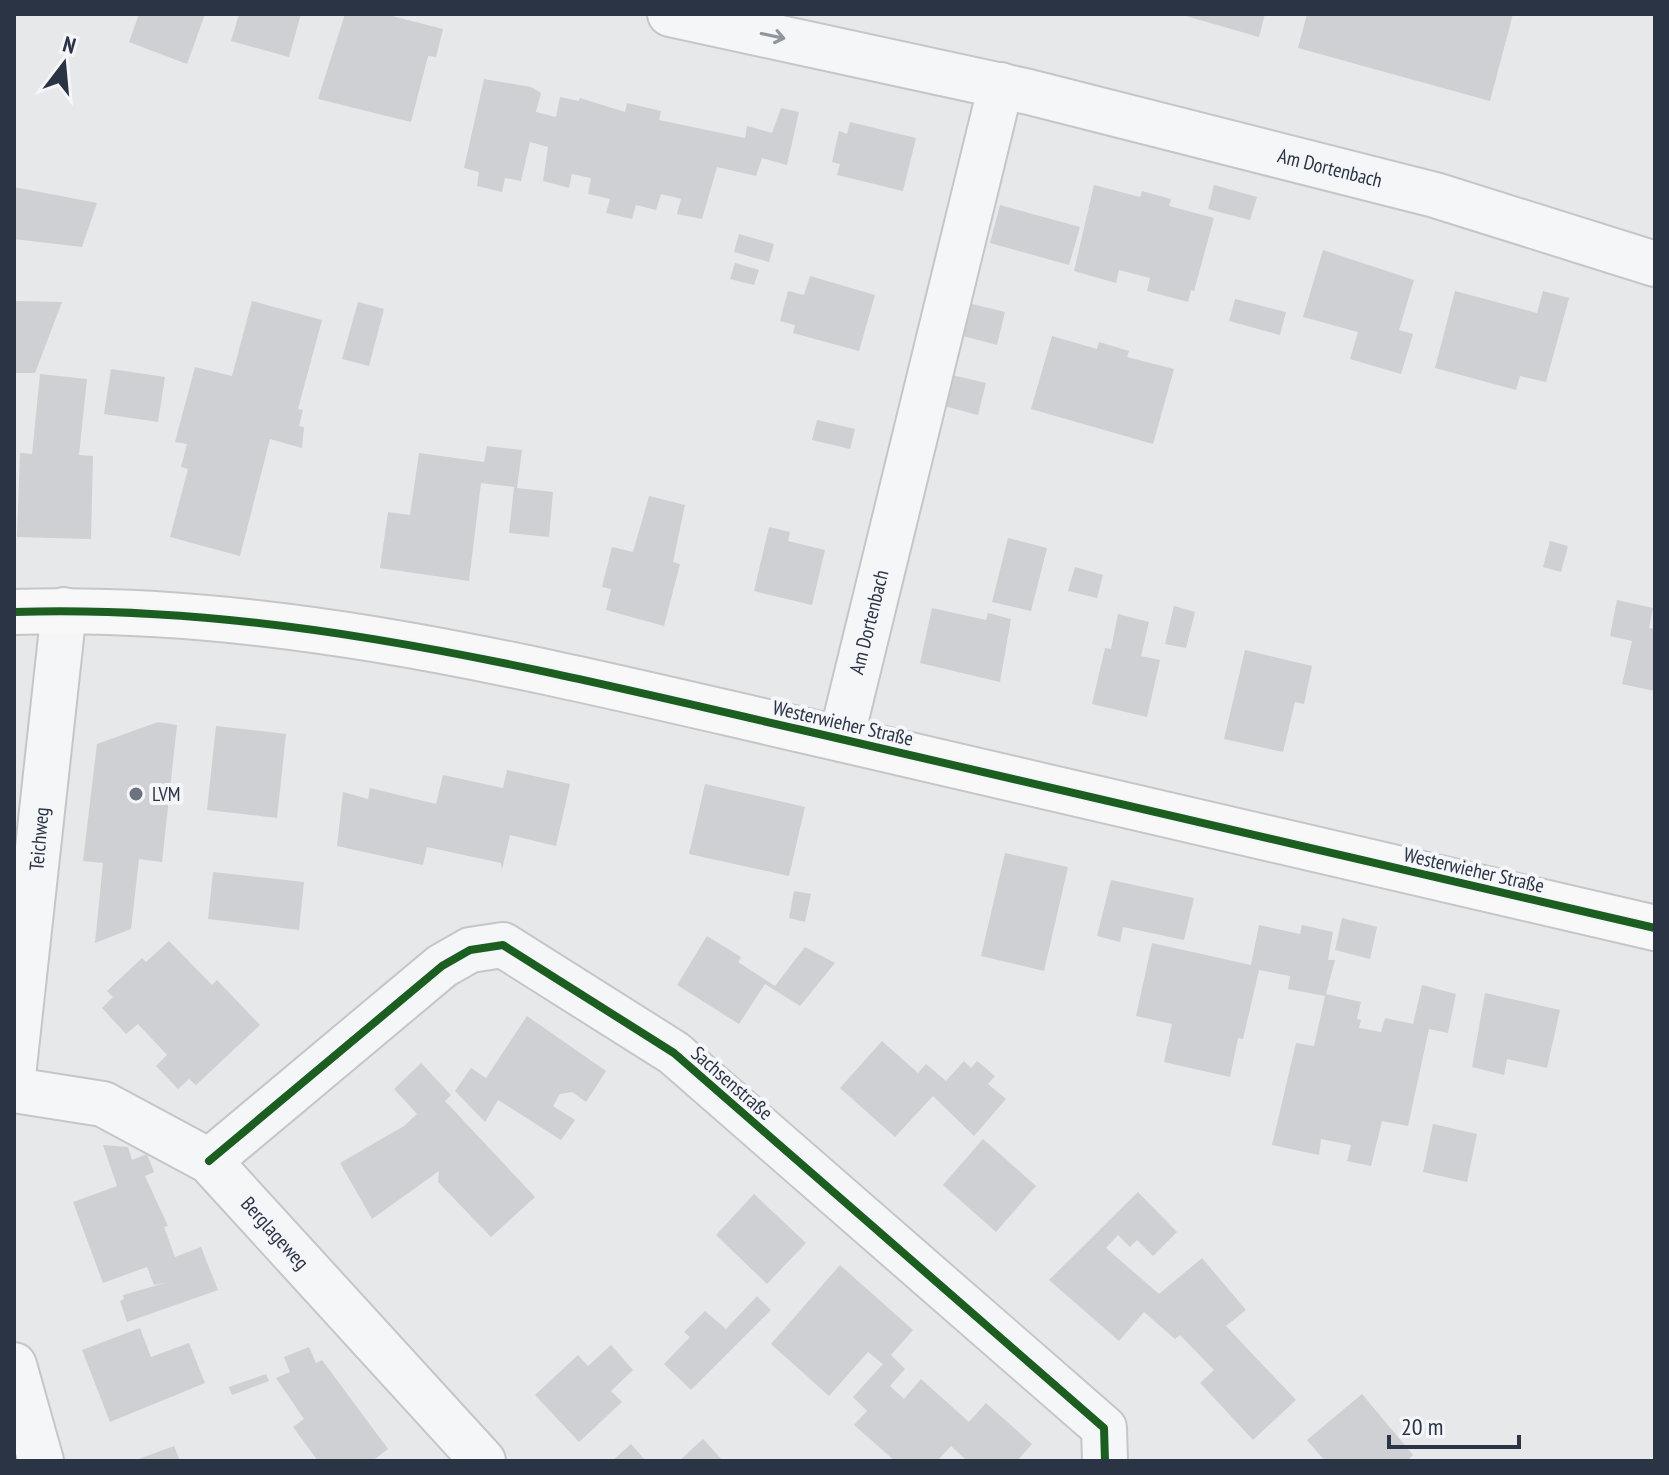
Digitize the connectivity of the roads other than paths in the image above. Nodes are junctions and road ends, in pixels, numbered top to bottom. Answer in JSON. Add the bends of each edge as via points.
{"nodes":[{"id":1,"x":670,"y":14,"type":"edge"},
{"id":2,"x":1001,"y":85,"type":"junction"},
{"id":3,"x":1655,"y":264,"type":"edge"},
{"id":4,"x":64,"y":610,"type":"junction"},
{"id":5,"x":14,"y":612,"type":"edge"},
{"id":6,"x":841,"y":739,"type":"junction"},
{"id":7,"x":1655,"y":928,"type":"edge"},
{"id":8,"x":14,"y":1067,"type":"edge"},
{"id":9,"x":14,"y":1090,"type":"edge"},
{"id":10,"x":209,"y":1161,"type":"junction"},
{"id":11,"x":14,"y":1365,"type":"edge"},
{"id":12,"x":41,"y":1461,"type":"edge"},
{"id":13,"x":483,"y":1461,"type":"edge"},
{"id":14,"x":1105,"y":1461,"type":"edge"}],
"edges":[{"from":1,"to":2,"type":"street","name":"Am Dortenbach","one_way":true},
{"from":2,"to":3,"type":"street","name":"Am Dortenbach","via":[[1435,195]]},
{"from":2,"to":6,"type":"street","name":"Am Dortenbach"},
{"from":4,"to":5,"type":"main road","name":"Westerwieher Straße"},
{"from":4,"to":6,"type":"main road","name":"Westerwieher Straße","via":[[266,624],[483,657]]},
{"from":4,"to":8,"type":"street","name":"Teichweg"},
{"from":6,"to":7,"type":"main road","name":"Westerwieher Straße"},
{"from":9,"to":10,"type":"street","name":"Berglageweg","via":[[103,1104]]},
{"from":10,"to":13,"type":"street","name":"Berglageweg"},
{"from":10,"to":14,"type":"street","name":"Sachsenstraße","via":[[442,966],[470,950],[503,945],[674,1053],[1104,1428]]},
{"from":11,"to":12,"type":"street"}]}
